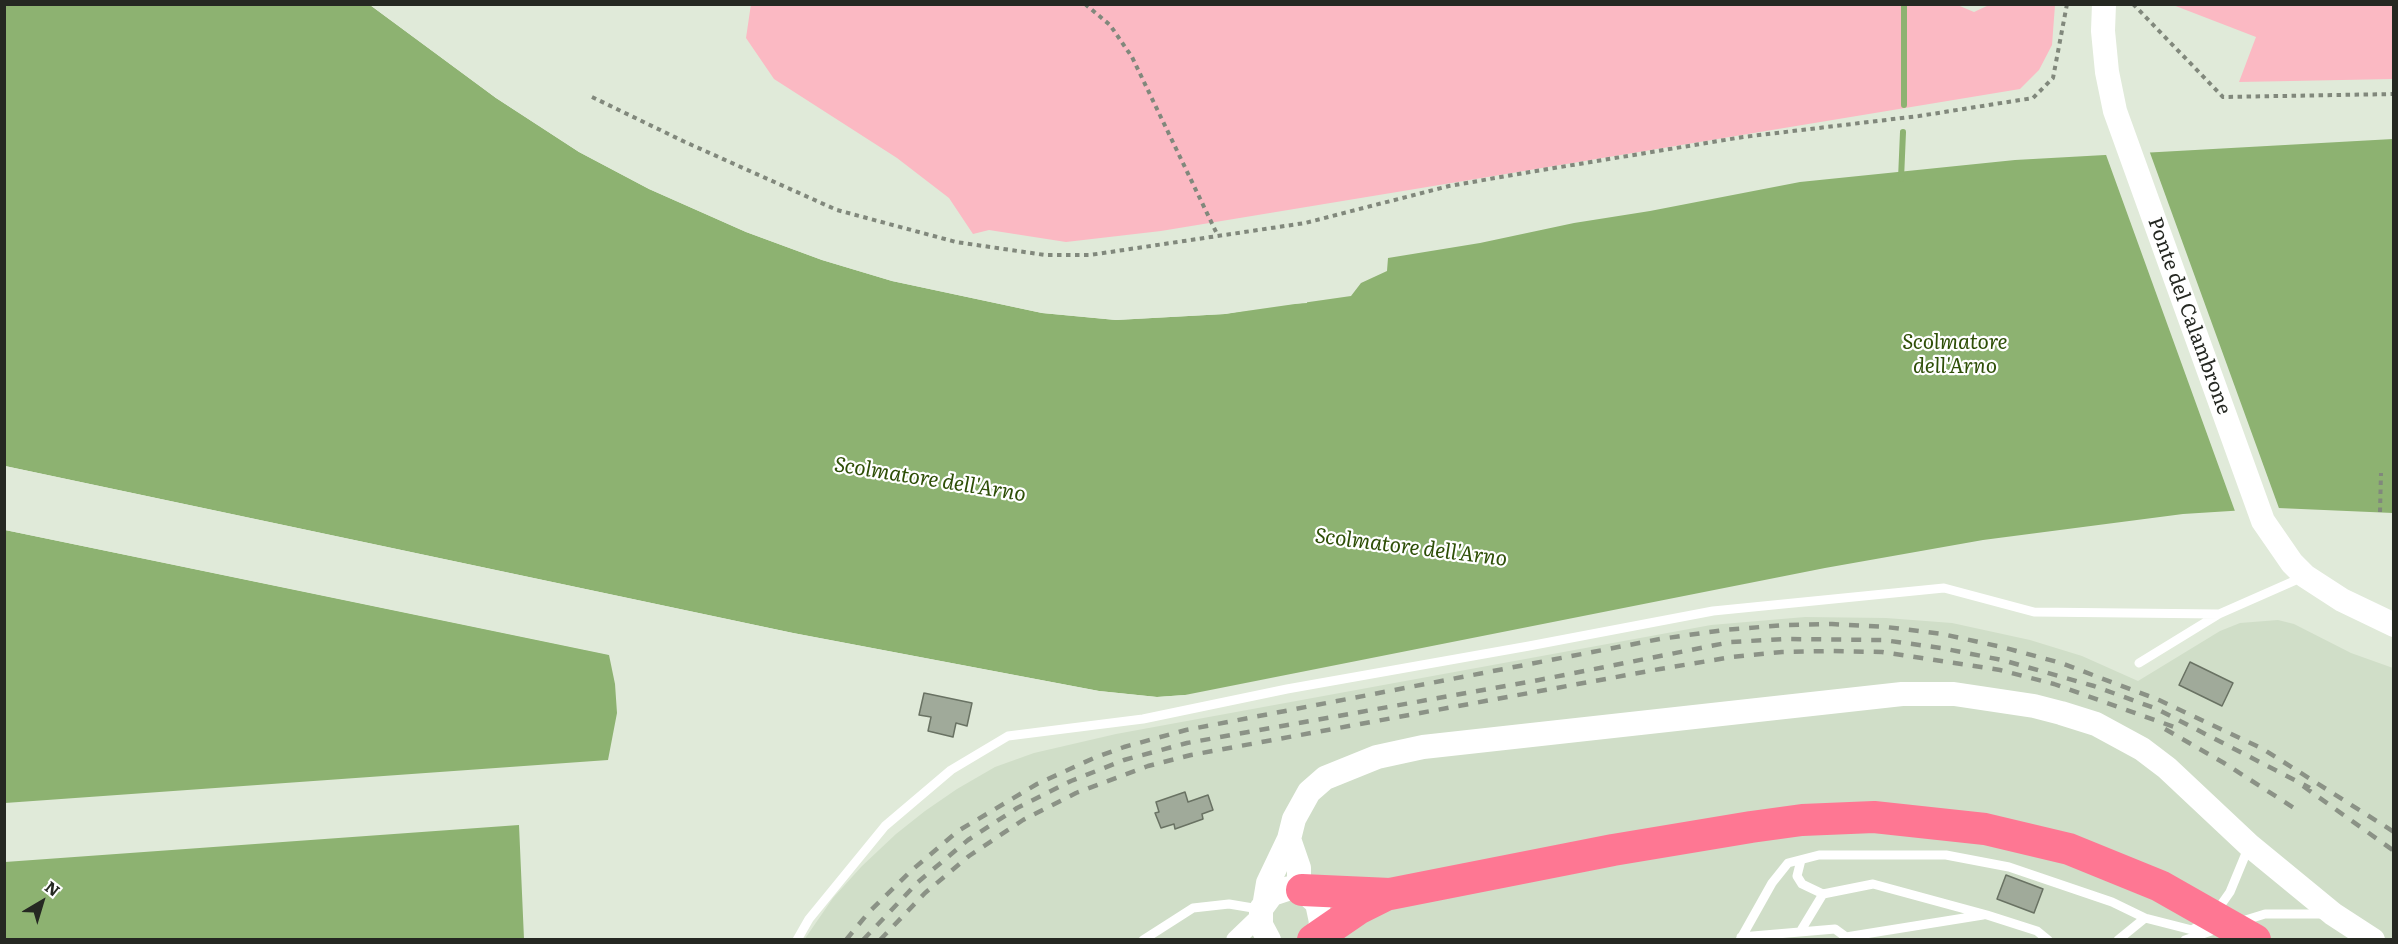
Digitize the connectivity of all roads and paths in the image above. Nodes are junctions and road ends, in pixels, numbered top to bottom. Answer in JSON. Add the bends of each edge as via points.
{"nodes":[{"id":1,"x":1085,"y":4,"type":"edge"},
{"id":2,"x":2067,"y":4,"type":"edge"},
{"id":3,"x":2104,"y":4,"type":"edge"},
{"id":4,"x":2133,"y":4,"type":"edge"},
{"id":5,"x":2394,"y":94,"type":"edge"},
{"id":6,"x":592,"y":96,"type":"dead end"},
{"id":7,"x":1218,"y":236,"type":"junction"},
{"id":8,"x":2381,"y":473,"type":"dead end"},
{"id":9,"x":2380,"y":512,"type":"dead end"},
{"id":10,"x":2305,"y":576,"type":"junction"},
{"id":11,"x":2219,"y":614,"type":"junction"},
{"id":12,"x":2394,"y":625,"type":"edge"},
{"id":13,"x":2139,"y":663,"type":"dead end"},
{"id":14,"x":1289,"y":839,"type":"junction"},
{"id":15,"x":2249,"y":845,"type":"junction"},
{"id":16,"x":1801,"y":860,"type":"junction"},
{"id":17,"x":1301,"y":890,"type":"junction"},
{"id":18,"x":1390,"y":894,"type":"junction"},
{"id":19,"x":1823,"y":894,"type":"junction"},
{"id":20,"x":1262,"y":909,"type":"junction"},
{"id":21,"x":2333,"y":914,"type":"junction"},
{"id":22,"x":1987,"y":915,"type":"junction"},
{"id":23,"x":2145,"y":918,"type":"junction"},
{"id":24,"x":1800,"y":932,"type":"junction"},
{"id":25,"x":1741,"y":938,"type":"edge"},
{"id":26,"x":796,"y":939,"type":"edge"},
{"id":27,"x":1143,"y":939,"type":"edge"},
{"id":28,"x":1235,"y":939,"type":"edge"},
{"id":29,"x":1269,"y":939,"type":"edge"},
{"id":30,"x":1313,"y":939,"type":"edge"},
{"id":31,"x":2048,"y":939,"type":"edge"},
{"id":32,"x":2118,"y":939,"type":"edge"},
{"id":33,"x":2185,"y":939,"type":"edge"},
{"id":34,"x":2254,"y":939,"type":"edge"},
{"id":35,"x":2373,"y":939,"type":"edge"}],
"edges":[{"from":1,"to":7,"type":"path","via":[[1110,25],[1132,57]]},
{"from":2,"to":7,"type":"path","via":[[2052,78],[2033,98],[1919,116],[1743,136],[1530,172],[1449,186],[1305,223]]},
{"from":3,"to":10,"type":"street","name":"Ponte del Calambrone","via":[[2107,72],[2115,111],[2263,521]]},
{"from":4,"to":5,"type":"path","via":[[2223,97]]},
{"from":6,"to":7,"type":"path","via":[[837,210],[956,242],[1045,255],[1090,255]]},
{"from":8,"to":9,"type":"path"},
{"from":10,"to":11,"type":"lane"},
{"from":10,"to":12,"type":"street","name":"Ponte del Calambrone","via":[[2342,600]]},
{"from":11,"to":13,"type":"lane"},
{"from":11,"to":26,"type":"lane","via":[[2034,612],[1944,588],[1713,610],[1143,719],[1008,736],[951,770],[885,826]]},
{"from":14,"to":15,"type":"street","via":[[1301,803],[1316,784],[1377,757],[1446,744],[1902,694],[1954,694],[2034,706],[2096,724],[2167,768]]},
{"from":14,"to":17,"type":"street","via":[[1299,868]]},
{"from":14,"to":20,"type":"street","via":[[1268,883]]},
{"from":15,"to":21,"type":"street"},
{"from":15,"to":23,"type":"lane","via":[[2230,892],[2211,919],[2192,930]]},
{"from":16,"to":19,"type":"lane","via":[[1797,876],[1802,884]]},
{"from":16,"to":23,"type":"lane","via":[[1820,855],[1946,855],[2009,867],[2112,902]]},
{"from":16,"to":25,"type":"lane","via":[[1788,863]]},
{"from":17,"to":18,"type":"highway"},
{"from":17,"to":20,"type":"street","via":[[1280,890]]},
{"from":17,"to":30,"type":"street","via":[[1311,896],[1321,912]]},
{"from":18,"to":30,"type":"highway","via":[[1358,909]]},
{"from":18,"to":34,"type":"highway","via":[[1751,827],[1874,817],[2017,835],[2092,857],[2160,886]]},
{"from":19,"to":22,"type":"lane","via":[[1873,884]]},
{"from":19,"to":24,"type":"lane"},
{"from":20,"to":27,"type":"lane","via":[[1229,904],[1193,908]]},
{"from":20,"to":28,"type":"street"},
{"from":20,"to":29,"type":"street","via":[[1261,925]]},
{"from":21,"to":33,"type":"lane","via":[[2265,914]]},
{"from":21,"to":35,"type":"street"},
{"from":22,"to":24,"type":"lane","via":[[1846,937],[1835,929]]},
{"from":22,"to":31,"type":"lane","via":[[2037,931]]},
{"from":23,"to":32,"type":"lane"},
{"from":24,"to":25,"type":"lane"}]}
